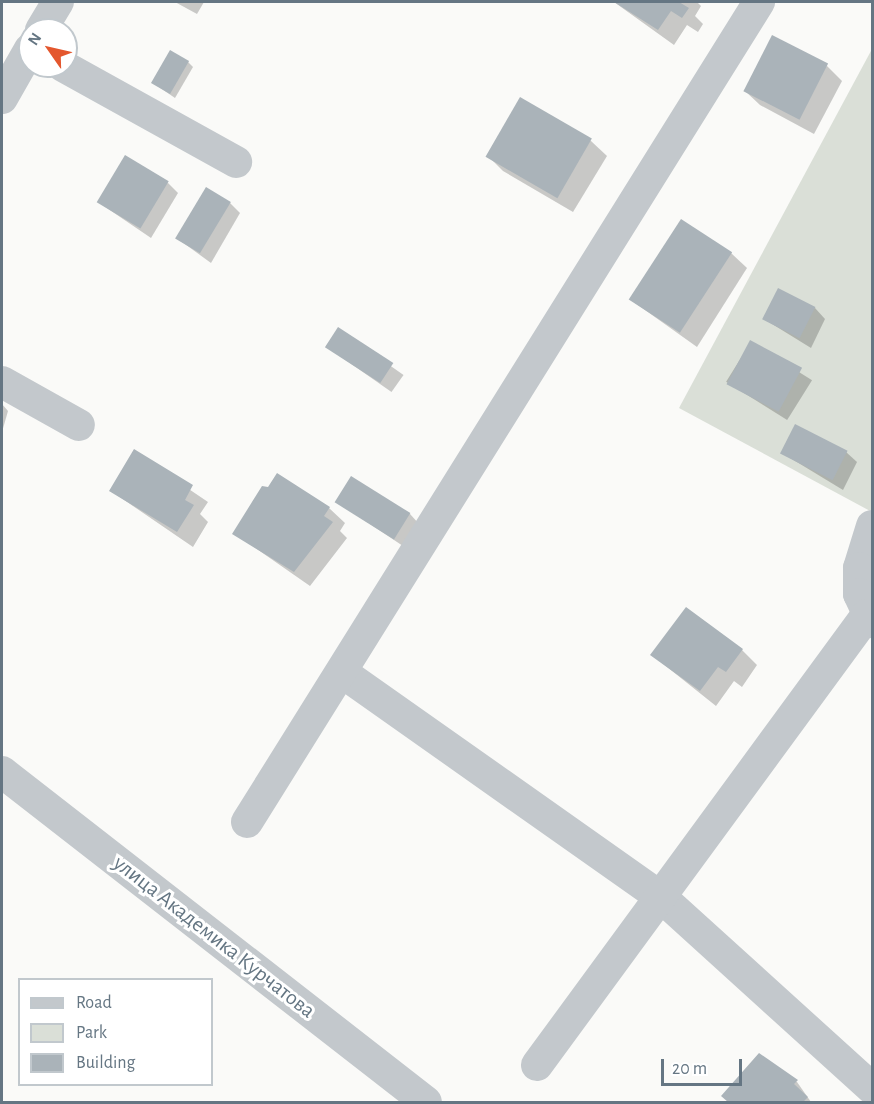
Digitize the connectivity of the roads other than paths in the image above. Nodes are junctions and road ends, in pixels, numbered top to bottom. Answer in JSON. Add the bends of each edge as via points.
{"nodes":[{"id":1,"x":58,"y":2,"type":"edge"},
{"id":2,"x":759,"y":2,"type":"edge"},
{"id":3,"x":48,"y":18,"type":"edge"},
{"id":4,"x":18,"y":70,"type":"edge"},
{"id":5,"x":78,"y":74,"type":"edge"},
{"id":6,"x":2,"y":98,"type":"edge"},
{"id":7,"x":236,"y":162,"type":"dead end"},
{"id":8,"x":2,"y":381,"type":"edge"},
{"id":9,"x":79,"y":425,"type":"dead end"},
{"id":10,"x":873,"y":526,"type":"edge"},
{"id":11,"x":870,"y":619,"type":"edge"},
{"id":12,"x":343,"y":673,"type":"junction"},
{"id":13,"x":2,"y":772,"type":"edge"},
{"id":14,"x":247,"y":822,"type":"dead end"},
{"id":15,"x":661,"y":897,"type":"junction"},
{"id":16,"x":537,"y":1065,"type":"dead end"},
{"id":17,"x":873,"y":1088,"type":"edge"},
{"id":18,"x":426,"y":1102,"type":"edge"}],
"edges":[{"from":1,"to":3,"type":"street"},
{"from":2,"to":12,"type":"street"},
{"from":4,"to":6,"type":"street"},
{"from":5,"to":7,"type":"street"},
{"from":8,"to":9,"type":"street"},
{"from":10,"to":11,"type":"street","via":[[860,568],[859,594]]},
{"from":11,"to":15,"type":"street"},
{"from":12,"to":14,"type":"street"},
{"from":12,"to":15,"type":"street"},
{"from":13,"to":18,"type":"street","name":"улица Академика Курчатова"},
{"from":15,"to":16,"type":"street"},
{"from":15,"to":17,"type":"street"}]}
